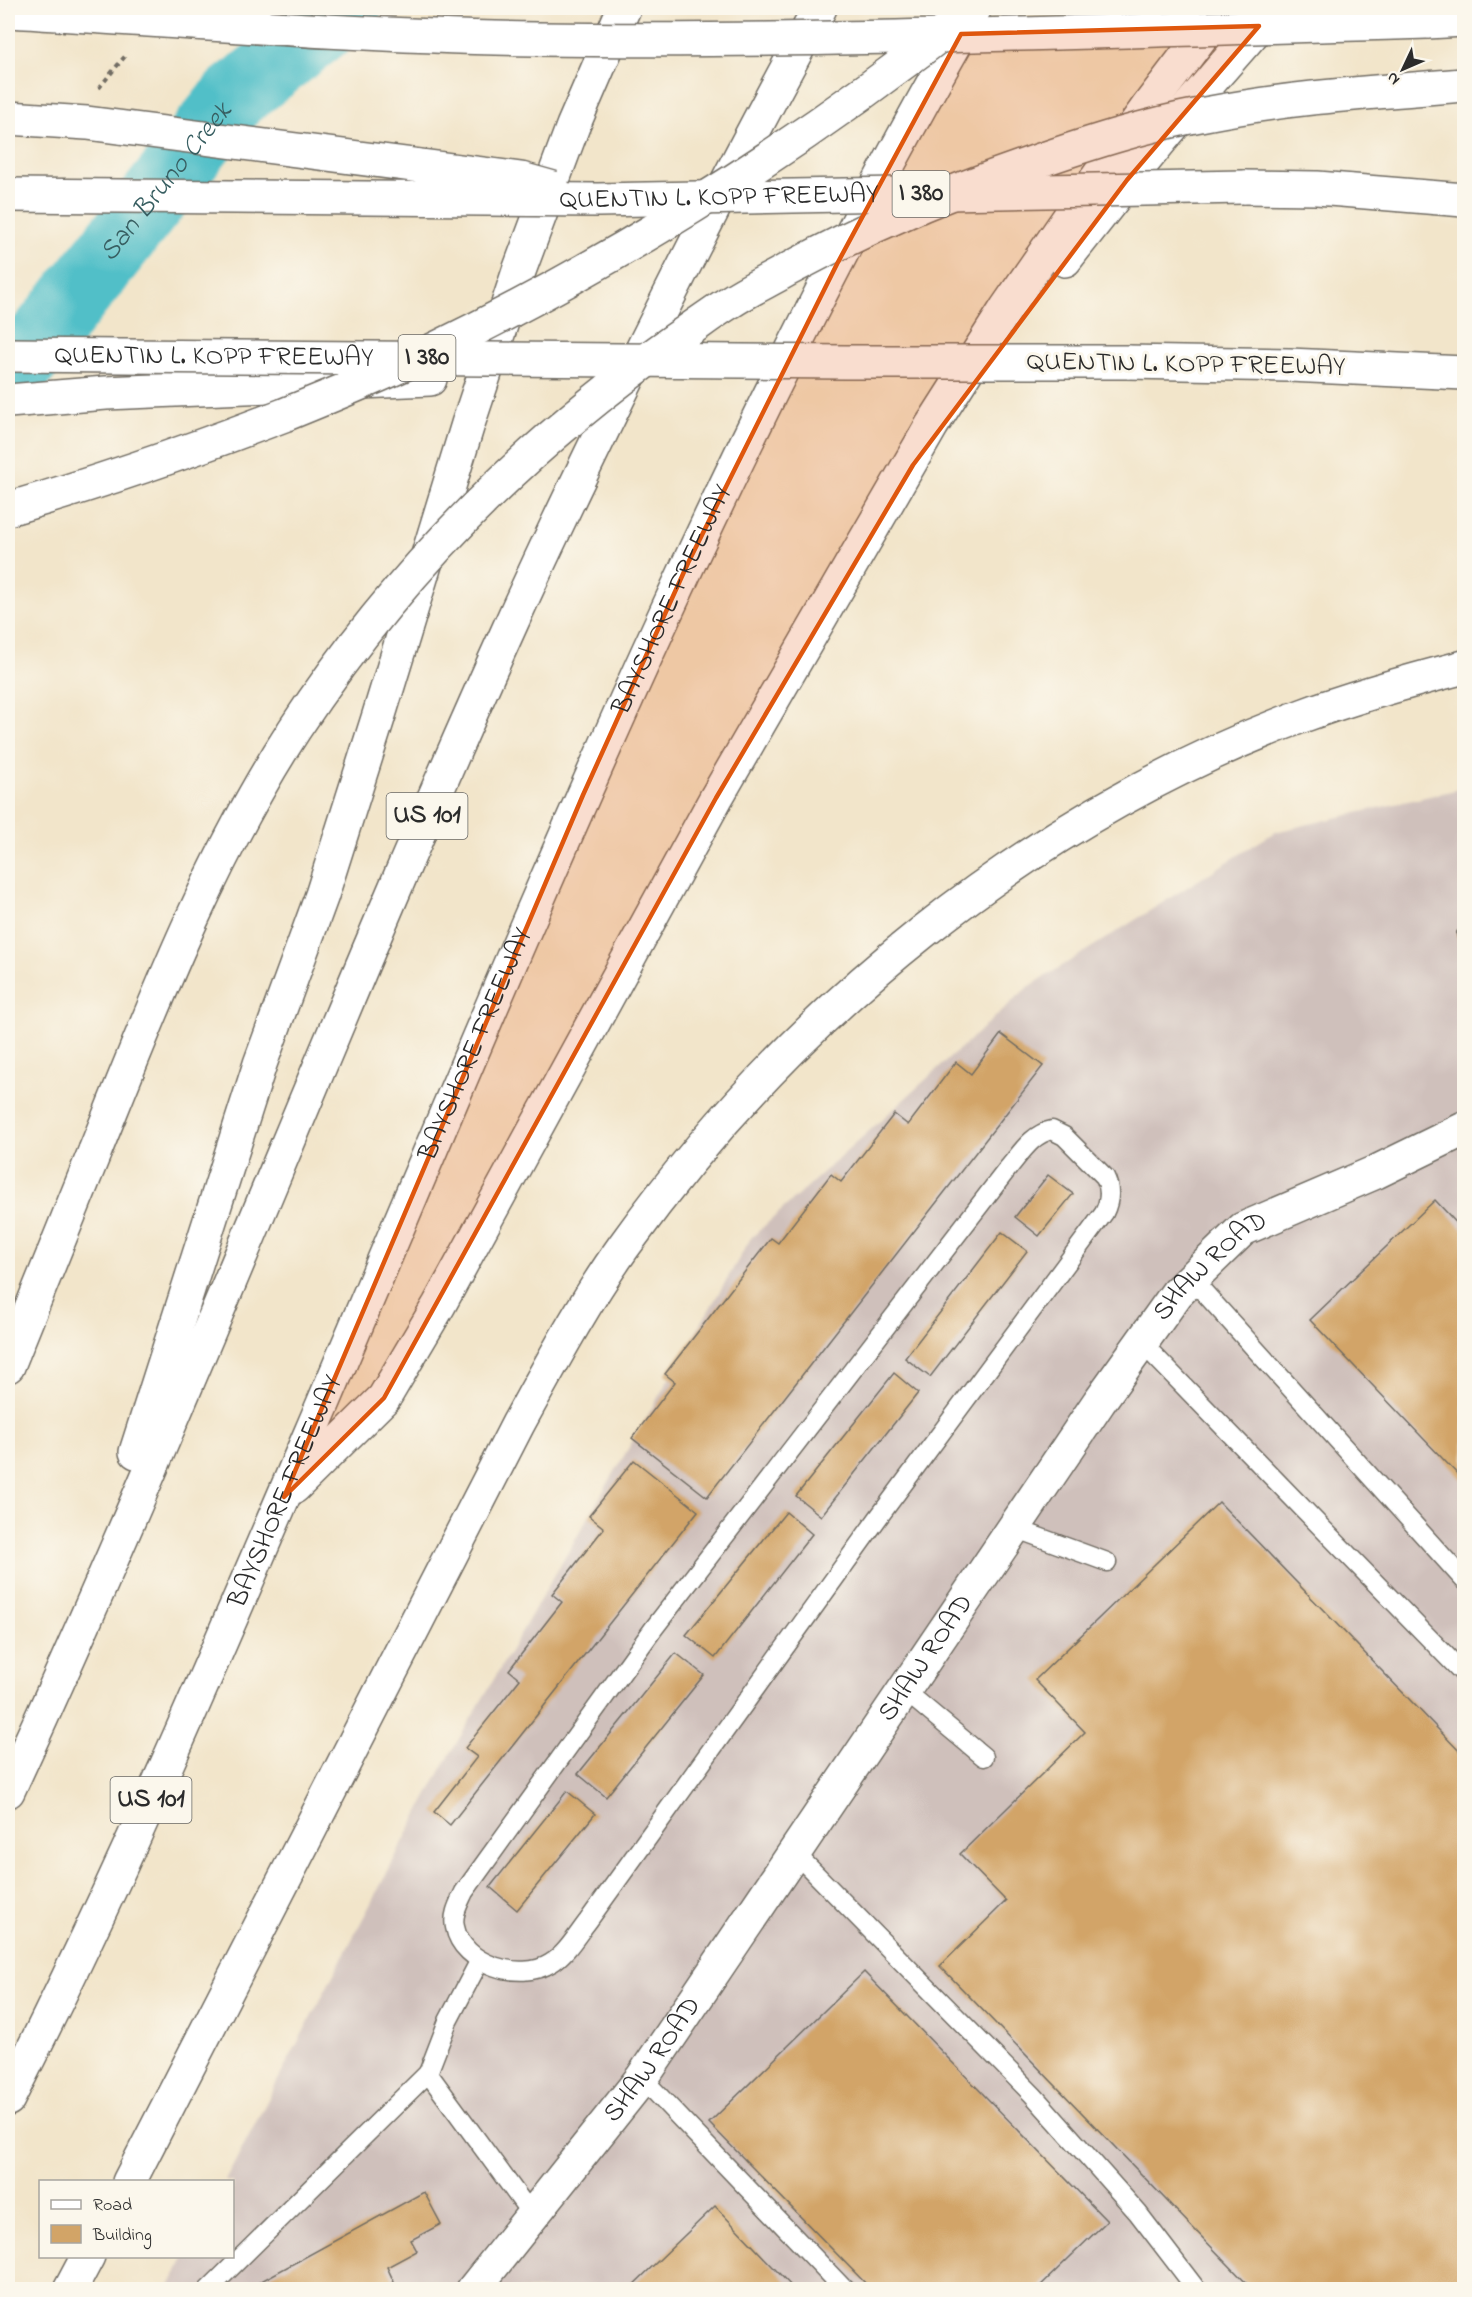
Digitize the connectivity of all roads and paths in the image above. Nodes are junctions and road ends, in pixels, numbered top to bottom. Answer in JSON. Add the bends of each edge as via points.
{"nodes":[{"id":1,"x":306,"y":8,"type":"edge"},
{"id":2,"x":624,"y":8,"type":"edge"},
{"id":3,"x":820,"y":8,"type":"edge"},
{"id":4,"x":976,"y":8,"type":"edge"},
{"id":5,"x":1223,"y":8,"type":"edge"},
{"id":6,"x":1275,"y":8,"type":"edge"},
{"id":7,"x":9,"y":11,"type":"edge"},
{"id":8,"x":1464,"y":20,"type":"edge"},
{"id":9,"x":1464,"y":85,"type":"edge"},
{"id":10,"x":8,"y":118,"type":"edge"},
{"id":11,"x":8,"y":195,"type":"edge"},
{"id":12,"x":598,"y":200,"type":"junction"},
{"id":13,"x":1464,"y":200,"type":"edge"},
{"id":14,"x":8,"y":355,"type":"edge"},
{"id":15,"x":846,"y":362,"type":"junction"},
{"id":16,"x":1464,"y":374,"type":"edge"},
{"id":17,"x":8,"y":401,"type":"edge"},
{"id":18,"x":8,"y":509,"type":"edge"},
{"id":19,"x":868,"y":534,"type":"junction"},
{"id":20,"x":1464,"y":667,"type":"edge"},
{"id":21,"x":1464,"y":1129,"type":"edge"},
{"id":22,"x":1192,"y":1279,"type":"junction"},
{"id":23,"x":1142,"y":1343,"type":"junction"},
{"id":24,"x":8,"y":1366,"type":"edge"},
{"id":25,"x":284,"y":1497,"type":"junction"},
{"id":26,"x":1014,"y":1528,"type":"junction"},
{"id":27,"x":1107,"y":1562,"type":"dead end"},
{"id":28,"x":1464,"y":1580,"type":"edge"},
{"id":29,"x":74,"y":1643,"type":"junction"},
{"id":30,"x":1464,"y":1674,"type":"edge"},
{"id":31,"x":904,"y":1690,"type":"junction"},
{"id":32,"x":984,"y":1757,"type":"dead end"},
{"id":33,"x":8,"y":1791,"type":"edge"},
{"id":34,"x":794,"y":1852,"type":"junction"},
{"id":35,"x":480,"y":1960,"type":"junction"},
{"id":36,"x":428,"y":2073,"type":"junction"},
{"id":37,"x":642,"y":2078,"type":"junction"},
{"id":38,"x":8,"y":2099,"type":"edge"},
{"id":39,"x":130,"y":2180,"type":"edge"},
{"id":40,"x":532,"y":2215,"type":"junction"},
{"id":41,"x":87,"y":2258,"type":"edge"},
{"id":42,"x":70,"y":2289,"type":"edge"},
{"id":43,"x":208,"y":2289,"type":"edge"},
{"id":44,"x":473,"y":2289,"type":"edge"},
{"id":45,"x":845,"y":2289,"type":"edge"},
{"id":46,"x":1197,"y":2289,"type":"edge"}],
"edges":[{"from":1,"to":7,"type":"main road","bridge":true},
{"from":2,"to":29,"type":"main road","via":[[573,126],[519,271],[322,895],[260,1064]]},
{"from":3,"to":29,"type":"main road","number":"US 101","via":[[721,191],[523,596]]},
{"from":4,"to":18,"type":"main road","bridge":true,"via":[[801,137],[672,220],[546,292],[419,357],[318,401],[205,446]]},
{"from":4,"to":25,"type":"main road","name":"BAYSHORE FREEWAY","number":"US 101","via":[[842,255],[688,563],[582,795]]},
{"from":5,"to":19,"type":"main road","via":[[1147,108],[1006,309]]},
{"from":6,"to":19,"type":"main road","via":[[1206,84],[1049,281],[913,465]]},
{"from":7,"to":8,"type":"main road","bridge":true,"via":[[379,34],[535,39],[868,37]]},
{"from":9,"to":24,"type":"main road","bridge":true,"via":[[1329,96],[1203,114],[1083,145],[961,187],[851,235],[731,301],[631,371],[536,449],[440,542],[367,628],[293,732],[230,840],[173,958]]},
{"from":10,"to":12,"type":"main road","bridge":true,"via":[[87,123],[521,178]]},
{"from":11,"to":12,"type":"main road","name":"QUENTIN L. KOPP FREEWAY","number":"I 380","bridge":true},
{"from":12,"to":13,"type":"main road","name":"QUENTIN L. KOPP FREEWAY","number":"I 380","bridge":true,"via":[[1243,187]]},
{"from":14,"to":15,"type":"main road","name":"QUENTIN L. KOPP FREEWAY","number":"I 380","bridge":true},
{"from":15,"to":16,"type":"main road","name":"QUENTIN L. KOPP FREEWAY","number":"I 380","bridge":true,"via":[[1289,365]]},
{"from":15,"to":17,"type":"main road","bridge":true},
{"from":19,"to":25,"type":"main road","via":[[716,798],[439,1305],[384,1398]]},
{"from":20,"to":39,"type":"main road","via":[[1302,716],[1197,761],[1101,811],[940,918],[867,978],[725,1119],[623,1248],[575,1321],[518,1424]]},
{"from":21,"to":22,"type":"main road","name":"SHAW ROAD","via":[[1244,1229]]},
{"from":22,"to":23,"type":"main road","name":"SHAW ROAD","via":[[1177,1293]]},
{"from":22,"to":28,"type":"lane"},
{"from":23,"to":26,"type":"main road","name":"SHAW ROAD"},
{"from":23,"to":30,"type":"lane"},
{"from":25,"to":38,"type":"main road","name":"BAYSHORE FREEWAY","number":"US 101","via":[[140,1827]]},
{"from":26,"to":27,"type":"lane"},
{"from":26,"to":31,"type":"main road","name":"SHAW ROAD"},
{"from":29,"to":33,"type":"main road","number":"US 101"},
{"from":31,"to":32,"type":"lane"},
{"from":31,"to":34,"type":"main road","name":"SHAW ROAD"},
{"from":34,"to":37,"type":"main road","name":"SHAW ROAD"},
{"from":34,"to":46,"type":"lane","via":[[1032,2095],[1138,2213]]},
{"from":35,"to":35,"type":"lane","via":[[463,1944],[455,1929],[454,1916],[464,1892],[654,1628],[1009,1167],[1043,1131],[1052,1130],[1064,1136],[1106,1176],[1109,1194],[1104,1213],[560,1956],[541,1968],[516,1972]]},
{"from":35,"to":36,"type":"lane","via":[[448,2021]]},
{"from":36,"to":40,"type":"lane"},
{"from":36,"to":43,"type":"lane"},
{"from":37,"to":40,"type":"main road","name":"SHAW ROAD"},
{"from":37,"to":45,"type":"lane"},
{"from":40,"to":44,"type":"main road","name":"SHAW ROAD"},
{"from":41,"to":42,"type":"main road"}]}
